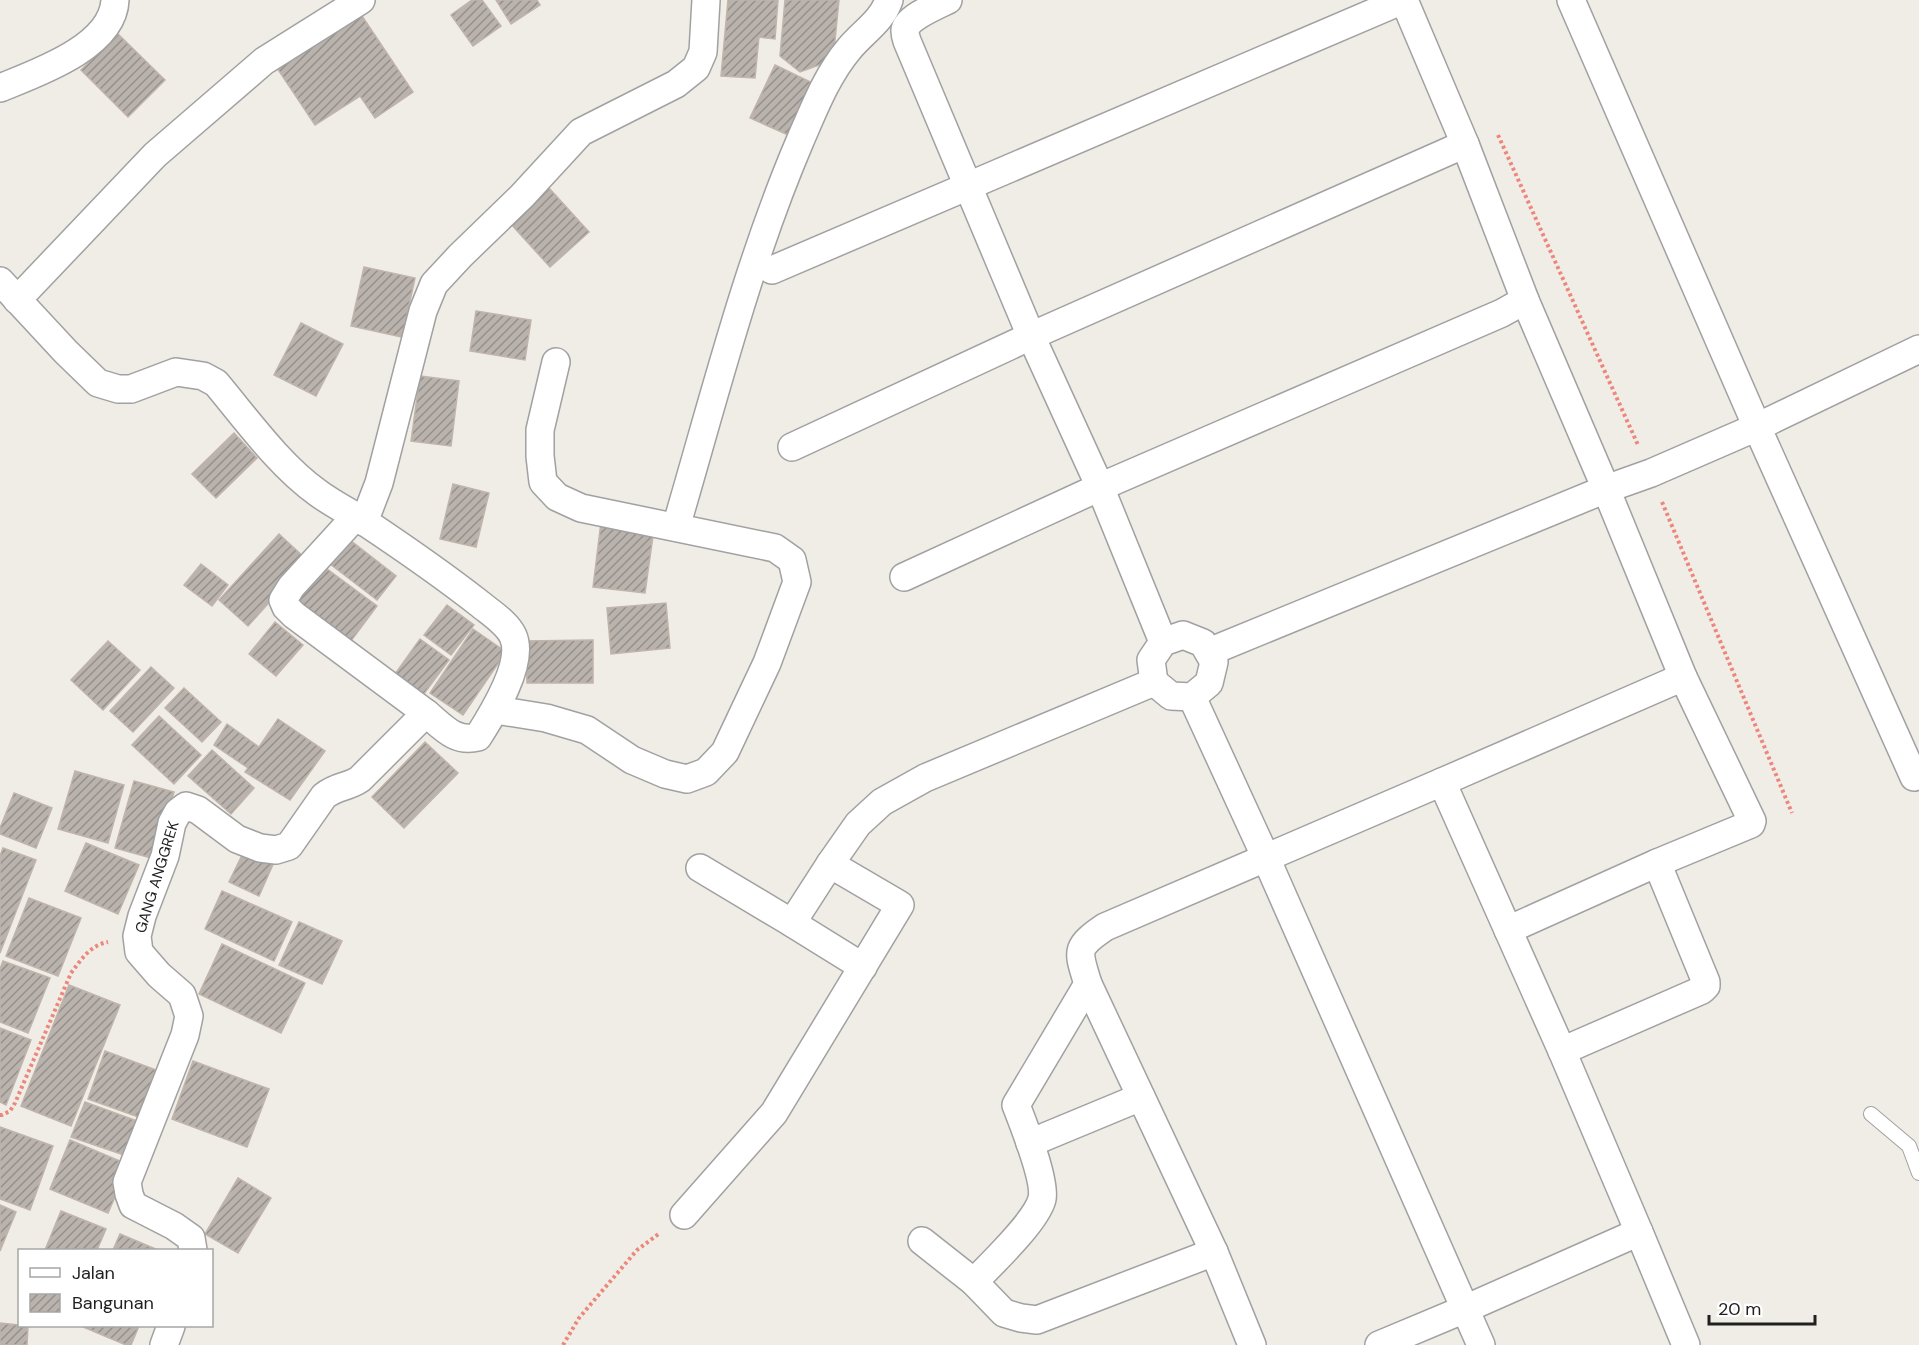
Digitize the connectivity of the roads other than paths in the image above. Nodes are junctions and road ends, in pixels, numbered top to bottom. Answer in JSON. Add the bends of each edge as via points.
{"nodes":[{"id":1,"x":115,"y":0,"type":"edge"},
{"id":2,"x":361,"y":0,"type":"edge"},
{"id":3,"x":706,"y":0,"type":"edge"},
{"id":4,"x":889,"y":0,"type":"edge"},
{"id":5,"x":948,"y":0,"type":"edge"},
{"id":6,"x":1404,"y":0,"type":"edge"},
{"id":7,"x":1571,"y":0,"type":"edge"},
{"id":8,"x":0,"y":88,"type":"edge"},
{"id":9,"x":1465,"y":144,"type":"junction"},
{"id":10,"x":969,"y":186,"type":"junction"},
{"id":11,"x":772,"y":270,"type":"dead end"},
{"id":12,"x":8,"y":290,"type":"edge"},
{"id":13,"x":1525,"y":300,"type":"junction"},
{"id":14,"x":1031,"y":336,"type":"junction"},
{"id":15,"x":1919,"y":349,"type":"edge"},
{"id":16,"x":556,"y":362,"type":"dead end"},
{"id":17,"x":1757,"y":427,"type":"junction"},
{"id":18,"x":792,"y":447,"type":"dead end"},
{"id":19,"x":1100,"y":487,"type":"junction"},
{"id":20,"x":1606,"y":489,"type":"junction"},
{"id":21,"x":360,"y":519,"type":"junction"},
{"id":22,"x":676,"y":527,"type":"junction"},
{"id":23,"x":903,"y":578,"type":"dead end"},
{"id":24,"x":1163,"y":642,"type":"junction"},
{"id":25,"x":1209,"y":652,"type":"junction"},
{"id":26,"x":1683,"y":676,"type":"junction"},
{"id":27,"x":1154,"y":682,"type":"junction"},
{"id":28,"x":1192,"y":697,"type":"junction"},
{"id":29,"x":496,"y":710,"type":"junction"},
{"id":30,"x":426,"y":713,"type":"junction"},
{"id":31,"x":1914,"y":777,"type":"dead end"},
{"id":32,"x":1442,"y":782,"type":"junction"},
{"id":33,"x":1266,"y":858,"type":"junction"},
{"id":34,"x":1657,"y":863,"type":"junction"},
{"id":35,"x":830,"y":864,"type":"junction"},
{"id":36,"x":700,"y":868,"type":"dead end"},
{"id":37,"x":792,"y":923,"type":"junction"},
{"id":38,"x":1508,"y":930,"type":"junction"},
{"id":39,"x":863,"y":967,"type":"junction"},
{"id":40,"x":1088,"y":984,"type":"junction"},
{"id":41,"x":1562,"y":1051,"type":"junction"},
{"id":42,"x":1142,"y":1097,"type":"junction"},
{"id":43,"x":1871,"y":1114,"type":"dead end"},
{"id":44,"x":1030,"y":1143,"type":"junction"},
{"id":45,"x":1919,"y":1173,"type":"edge"},
{"id":46,"x":684,"y":1215,"type":"road end"},
{"id":47,"x":1639,"y":1232,"type":"junction"},
{"id":48,"x":922,"y":1241,"type":"dead end"},
{"id":49,"x":193,"y":1249,"type":"edge"},
{"id":50,"x":1214,"y":1252,"type":"junction"},
{"id":51,"x":974,"y":1282,"type":"junction"},
{"id":52,"x":1465,"y":1309,"type":"junction"},
{"id":53,"x":171,"y":1327,"type":"edge"},
{"id":54,"x":164,"y":1345,"type":"edge"},
{"id":55,"x":1252,"y":1345,"type":"edge"},
{"id":56,"x":1379,"y":1345,"type":"edge"},
{"id":57,"x":1481,"y":1345,"type":"edge"},
{"id":58,"x":1686,"y":1345,"type":"edge"}],
"edges":[{"from":1,"to":8,"type":"street","via":[[114,11],[97,37],[54,66]]},
{"from":2,"to":12,"type":"street","via":[[264,61],[154,155]]},
{"from":3,"to":21,"type":"street","via":[[703,52],[696,68],[676,84],[581,132],[434,284],[423,311],[379,483]]},
{"from":4,"to":22,"type":"street","via":[[886,10],[849,49],[827,80],[795,153],[760,242]]},
{"from":5,"to":10,"type":"street","via":[[912,19],[904,31]]},
{"from":6,"to":9,"type":"street"},
{"from":6,"to":10,"type":"street"},
{"from":7,"to":17,"type":"street"},
{"from":9,"to":13,"type":"street"},
{"from":9,"to":14,"type":"street"},
{"from":10,"to":11,"type":"street"},
{"from":10,"to":14,"type":"street"},
{"from":12,"to":21,"type":"street","via":[[98,383],[131,389],[176,372],[203,376],[216,383],[291,470],[317,493]]},
{"from":13,"to":19,"type":"street"},
{"from":13,"to":20,"type":"street"},
{"from":14,"to":18,"type":"street"},
{"from":14,"to":19,"type":"street"},
{"from":15,"to":17,"type":"street"},
{"from":16,"to":22,"type":"street","via":[[540,430],[543,482],[557,497],[580,508]]},
{"from":17,"to":20,"type":"street"},
{"from":17,"to":31,"type":"street"},
{"from":19,"to":23,"type":"street"},
{"from":19,"to":24,"type":"street"},
{"from":20,"to":25,"type":"street"},
{"from":20,"to":26,"type":"street"},
{"from":21,"to":29,"type":"street","via":[[467,594],[501,621],[513,637],[515,656]]},
{"from":21,"to":30,"type":"street","via":[[291,587],[283,600],[294,615]]},
{"from":22,"to":29,"type":"street","via":[[775,548],[792,560],[797,582],[767,663],[725,752],[706,772],[687,778],[664,774],[632,760],[587,730]]},
{"from":24,"to":25,"type":"street","via":[[1183,635],[1203,643]]},
{"from":24,"to":27,"type":"street","via":[[1151,660]]},
{"from":25,"to":28,"type":"street","via":[[1214,662],[1209,683]]},
{"from":26,"to":32,"type":"street"},
{"from":26,"to":34,"type":"street","via":[[1752,823]]},
{"from":27,"to":28,"type":"street","via":[[1171,696]]},
{"from":27,"to":35,"type":"street","via":[[925,778],[882,802],[858,824]]},
{"from":28,"to":33,"type":"street"},
{"from":29,"to":30,"type":"street","via":[[478,737],[466,740]]},
{"from":30,"to":49,"type":"street","name":"GANG ANGGREK","via":[[360,779],[324,796],[289,846],[276,850],[260,848],[186,806],[172,824],[137,936],[139,952],[182,995],[189,1016],[127,1182],[133,1205],[191,1238]]},
{"from":32,"to":33,"type":"street"},
{"from":32,"to":38,"type":"street"},
{"from":33,"to":40,"type":"street","via":[[1104,927],[1086,940],[1080,956]]},
{"from":33,"to":52,"type":"street"},
{"from":34,"to":38,"type":"street"},
{"from":34,"to":41,"type":"street","via":[[1706,986]]},
{"from":35,"to":37,"type":"street"},
{"from":35,"to":39,"type":"street","via":[[900,905]]},
{"from":36,"to":37,"type":"street"},
{"from":37,"to":39,"type":"street"},
{"from":38,"to":41,"type":"street"},
{"from":39,"to":46,"type":"street","via":[[774,1113]]},
{"from":40,"to":42,"type":"street"},
{"from":40,"to":44,"type":"street","via":[[1016,1105]]},
{"from":41,"to":47,"type":"street"},
{"from":42,"to":44,"type":"street"},
{"from":42,"to":50,"type":"street"},
{"from":43,"to":45,"type":"lane","via":[[1909,1146]]},
{"from":44,"to":51,"type":"street","via":[[1042,1200],[1012,1243]]},
{"from":47,"to":52,"type":"street"},
{"from":47,"to":58,"type":"street"},
{"from":48,"to":51,"type":"street"},
{"from":50,"to":51,"type":"street","via":[[1037,1320],[1004,1313]]},
{"from":50,"to":55,"type":"street"},
{"from":52,"to":56,"type":"street"},
{"from":52,"to":57,"type":"street"},
{"from":53,"to":54,"type":"street"}]}
